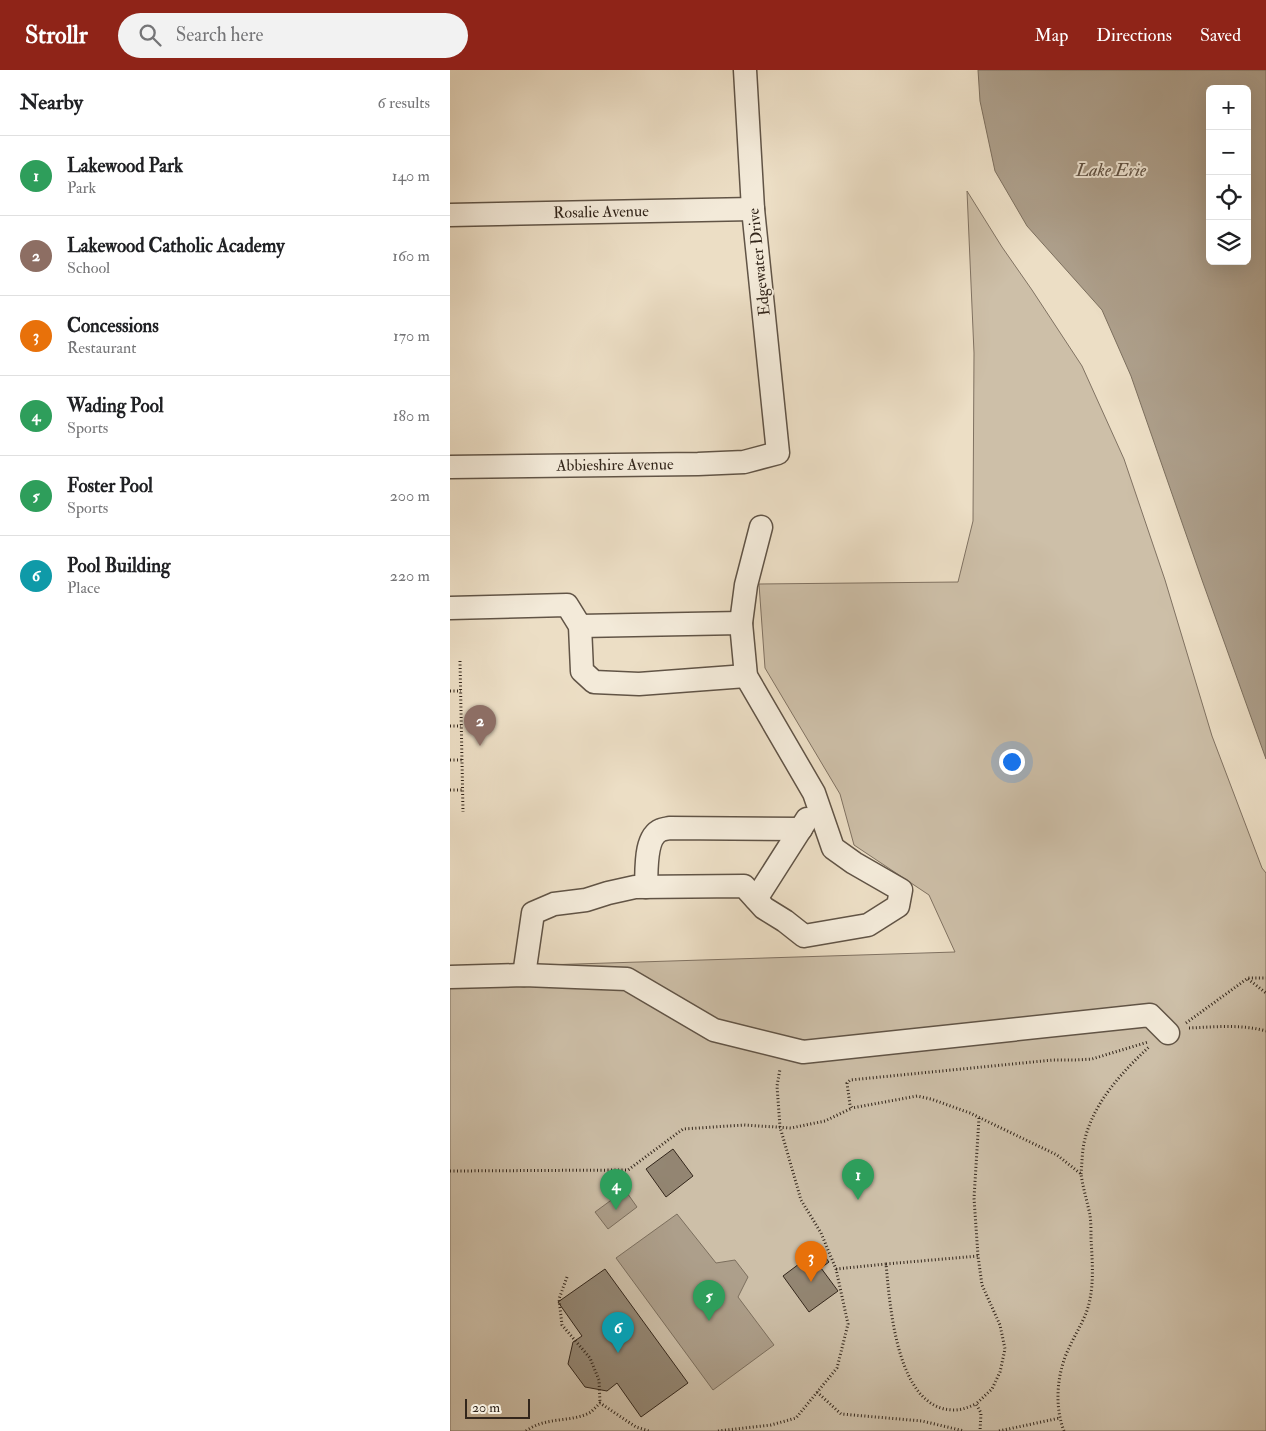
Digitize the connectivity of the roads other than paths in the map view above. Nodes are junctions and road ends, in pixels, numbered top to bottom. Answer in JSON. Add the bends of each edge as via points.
{"nodes":[{"id":1,"x":745,"y":70,"type":"edge"},
{"id":2,"x":753,"y":209,"type":"junction"},
{"id":3,"x":450,"y":215,"type":"edge"},
{"id":4,"x":778,"y":453,"type":"joint"},
{"id":5,"x":450,"y":467,"type":"edge"},
{"id":6,"x":761,"y":527,"type":"dead end"},
{"id":7,"x":450,"y":608,"type":"edge"},
{"id":8,"x":741,"y":623,"type":"junction"},
{"id":9,"x":580,"y":626,"type":"junction"},
{"id":10,"x":746,"y":676,"type":"junction"},
{"id":11,"x":817,"y":803,"type":"junction"},
{"id":12,"x":801,"y":829,"type":"junction"},
{"id":13,"x":646,"y":887,"type":"junction"},
{"id":14,"x":756,"y":899,"type":"junction"},
{"id":15,"x":524,"y":975,"type":"junction"},
{"id":16,"x":450,"y":977,"type":"edge"},
{"id":17,"x":1166,"y":1036,"type":"road end"}],
"edges":[{"from":1,"to":2,"type":"street","name":"Edgewater Drive"},
{"from":2,"to":3,"type":"street","name":"Rosalie Avenue"},
{"from":2,"to":4,"type":"street","name":"Edgewater Drive"},
{"from":4,"to":5,"type":"street","name":"Abbieshire Avenue","via":[[744,462],[698,464]]},
{"from":6,"to":8,"type":"street","via":[[746,586]]},
{"from":7,"to":9,"type":"street","via":[[567,605]]},
{"from":8,"to":9,"type":"street"},
{"from":8,"to":10,"type":"street"},
{"from":9,"to":10,"type":"street","via":[[582,671],[594,682],[639,684]]},
{"from":10,"to":11,"type":"street","via":[[814,792]]},
{"from":11,"to":12,"type":"street"},
{"from":11,"to":14,"type":"street","via":[[833,848],[901,890],[898,906],[868,925],[804,936]]},
{"from":12,"to":13,"type":"street","via":[[659,830],[650,839]]},
{"from":12,"to":14,"type":"street"},
{"from":13,"to":14,"type":"street","via":[[744,886]]},
{"from":13,"to":15,"type":"street","via":[[554,904],[533,913]]},
{"from":15,"to":16,"type":"street"},
{"from":15,"to":17,"type":"street","via":[[627,979],[714,1030],[803,1052],[1150,1015]]}]}
